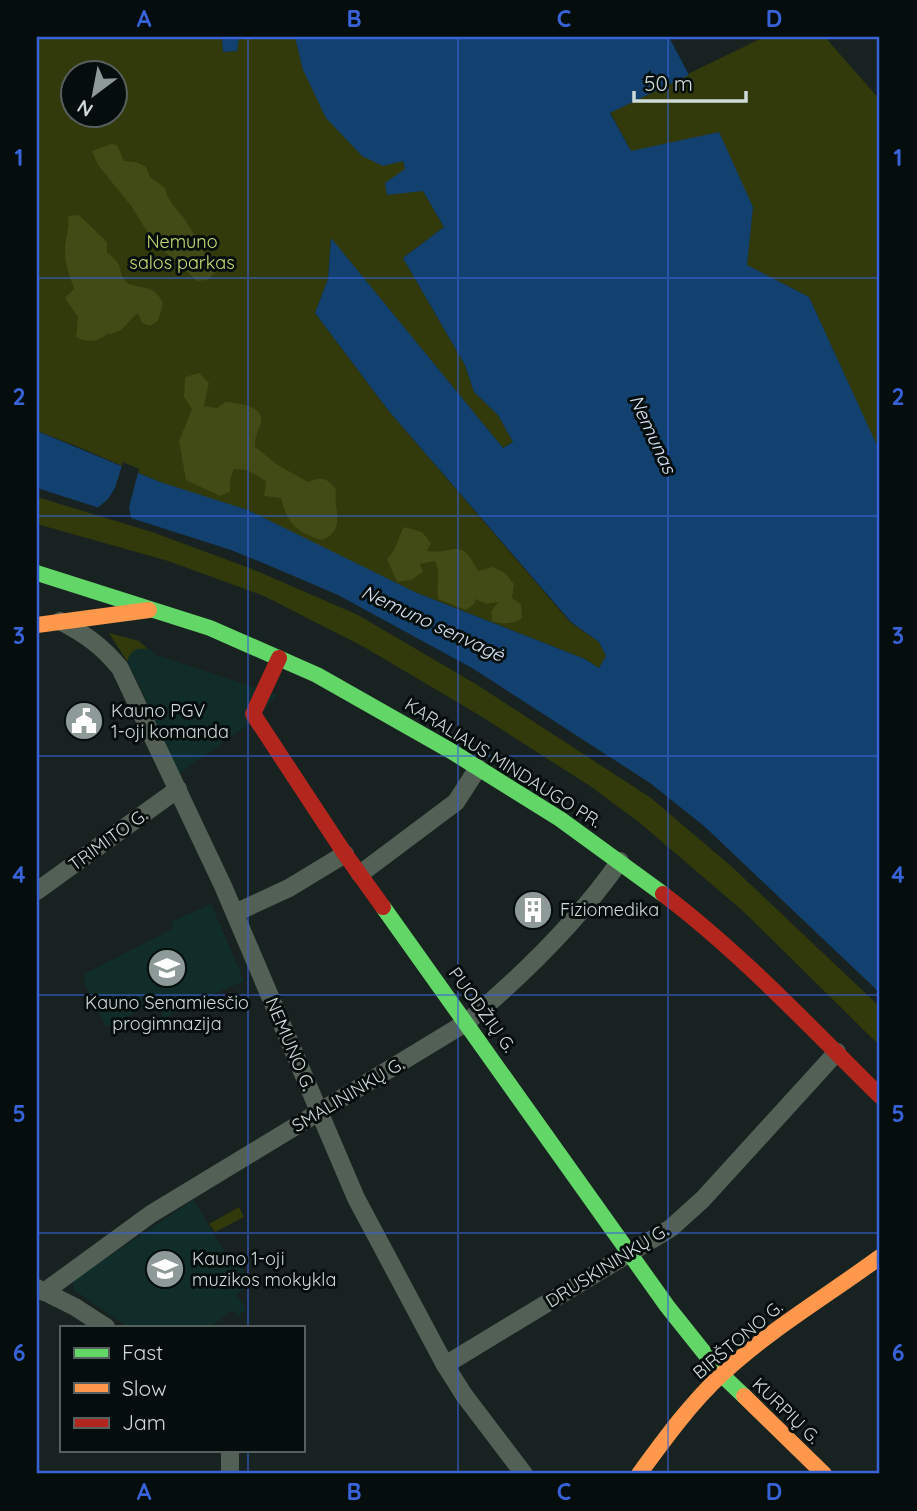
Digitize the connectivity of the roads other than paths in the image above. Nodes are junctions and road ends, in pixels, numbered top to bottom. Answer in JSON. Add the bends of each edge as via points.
{"nodes":[{"id":1,"x":37,"y":573,"type":"edge"},
{"id":2,"x":153,"y":609,"type":"junction"},
{"id":3,"x":60,"y":621,"type":"junction"},
{"id":4,"x":37,"y":625,"type":"edge"},
{"id":5,"x":279,"y":658,"type":"junction"},
{"id":6,"x":478,"y":768,"type":"junction"},
{"id":7,"x":178,"y":789,"type":"junction"},
{"id":8,"x":345,"y":854,"type":"junction"},
{"id":9,"x":620,"y":861,"type":"junction"},
{"id":10,"x":360,"y":874,"type":"junction"},
{"id":11,"x":37,"y":891,"type":"edge"},
{"id":12,"x":235,"y":913,"type":"junction"},
{"id":13,"x":467,"y":1022,"type":"junction"},
{"id":14,"x":837,"y":1052,"type":"junction"},
{"id":15,"x":880,"y":1096,"type":"edge"},
{"id":16,"x":319,"y":1113,"type":"junction"},
{"id":17,"x":630,"y":1254,"type":"junction"},
{"id":18,"x":880,"y":1257,"type":"edge"},
{"id":19,"x":41,"y":1290,"type":"edge"},
{"id":20,"x":104,"y":1326,"type":"edge"},
{"id":21,"x":445,"y":1365,"type":"junction"},
{"id":22,"x":722,"y":1375,"type":"junction"},
{"id":23,"x":230,"y":1452,"type":"edge"},
{"id":24,"x":230,"y":1473,"type":"edge"},
{"id":25,"x":524,"y":1474,"type":"edge"},
{"id":26,"x":639,"y":1474,"type":"edge"},
{"id":27,"x":824,"y":1474,"type":"edge"}],
"edges":[{"from":1,"to":2,"type":"main road","name":"KARALIAUS MINDAUGO PR."},
{"from":2,"to":3,"type":"main road"},
{"from":2,"to":5,"type":"main road","name":"KARALIAUS MINDAUGO PR."},
{"from":3,"to":4,"type":"main road"},
{"from":3,"to":7,"type":"street","name":"NEMUNO G.","via":[[89,636],[120,667]]},
{"from":5,"to":6,"type":"main road","name":"KARALIAUS MINDAUGO PR.","via":[[368,702]]},
{"from":5,"to":8,"type":"main road","name":"PUODŽIŲ G.","via":[[253,714]]},
{"from":6,"to":9,"type":"main road","name":"KARALIAUS MINDAUGO PR."},
{"from":6,"to":10,"type":"street","via":[[456,802]]},
{"from":7,"to":11,"type":"street","name":"TRIMITO G."},
{"from":7,"to":12,"type":"street","name":"NEMUNO G."},
{"from":8,"to":10,"type":"main road","name":"PUODŽIŲ G."},
{"from":8,"to":12,"type":"street"},
{"from":9,"to":13,"type":"street","name":"SMALININKŲ G.","via":[[598,891],[504,990]]},
{"from":9,"to":14,"type":"main road","name":"KARALIAUS MINDAUGO PR.","via":[[706,928]]},
{"from":10,"to":13,"type":"main road","name":"PUODŽIŲ G."},
{"from":12,"to":16,"type":"street","name":"NEMUNO G."},
{"from":13,"to":16,"type":"street","name":"SMALININKŲ G."},
{"from":13,"to":17,"type":"main road","name":"PUODŽIŲ G."},
{"from":14,"to":15,"type":"main road","name":"KARALIAUS MINDAUGO PR."},
{"from":14,"to":17,"type":"street","name":"DRUSKININKŲ G.","via":[[703,1199],[671,1228]]},
{"from":16,"to":19,"type":"street","name":"SMALININKŲ G.","via":[[151,1214]]},
{"from":16,"to":21,"type":"street","name":"NEMUNO G.","via":[[356,1198]]},
{"from":17,"to":21,"type":"street","name":"DRUSKININKŲ G."},
{"from":17,"to":22,"type":"main road","name":"PUODŽIŲ G."},
{"from":18,"to":22,"type":"main road","name":"BIRŠTONO G."},
{"from":19,"to":20,"type":"street"},
{"from":21,"to":25,"type":"street","name":"NEMUNO G."},
{"from":22,"to":26,"type":"main road","name":"BIRŠTONO G."},
{"from":22,"to":27,"type":"main road","name":"KURPIŲ G."},
{"from":23,"to":24,"type":"street"}]}
